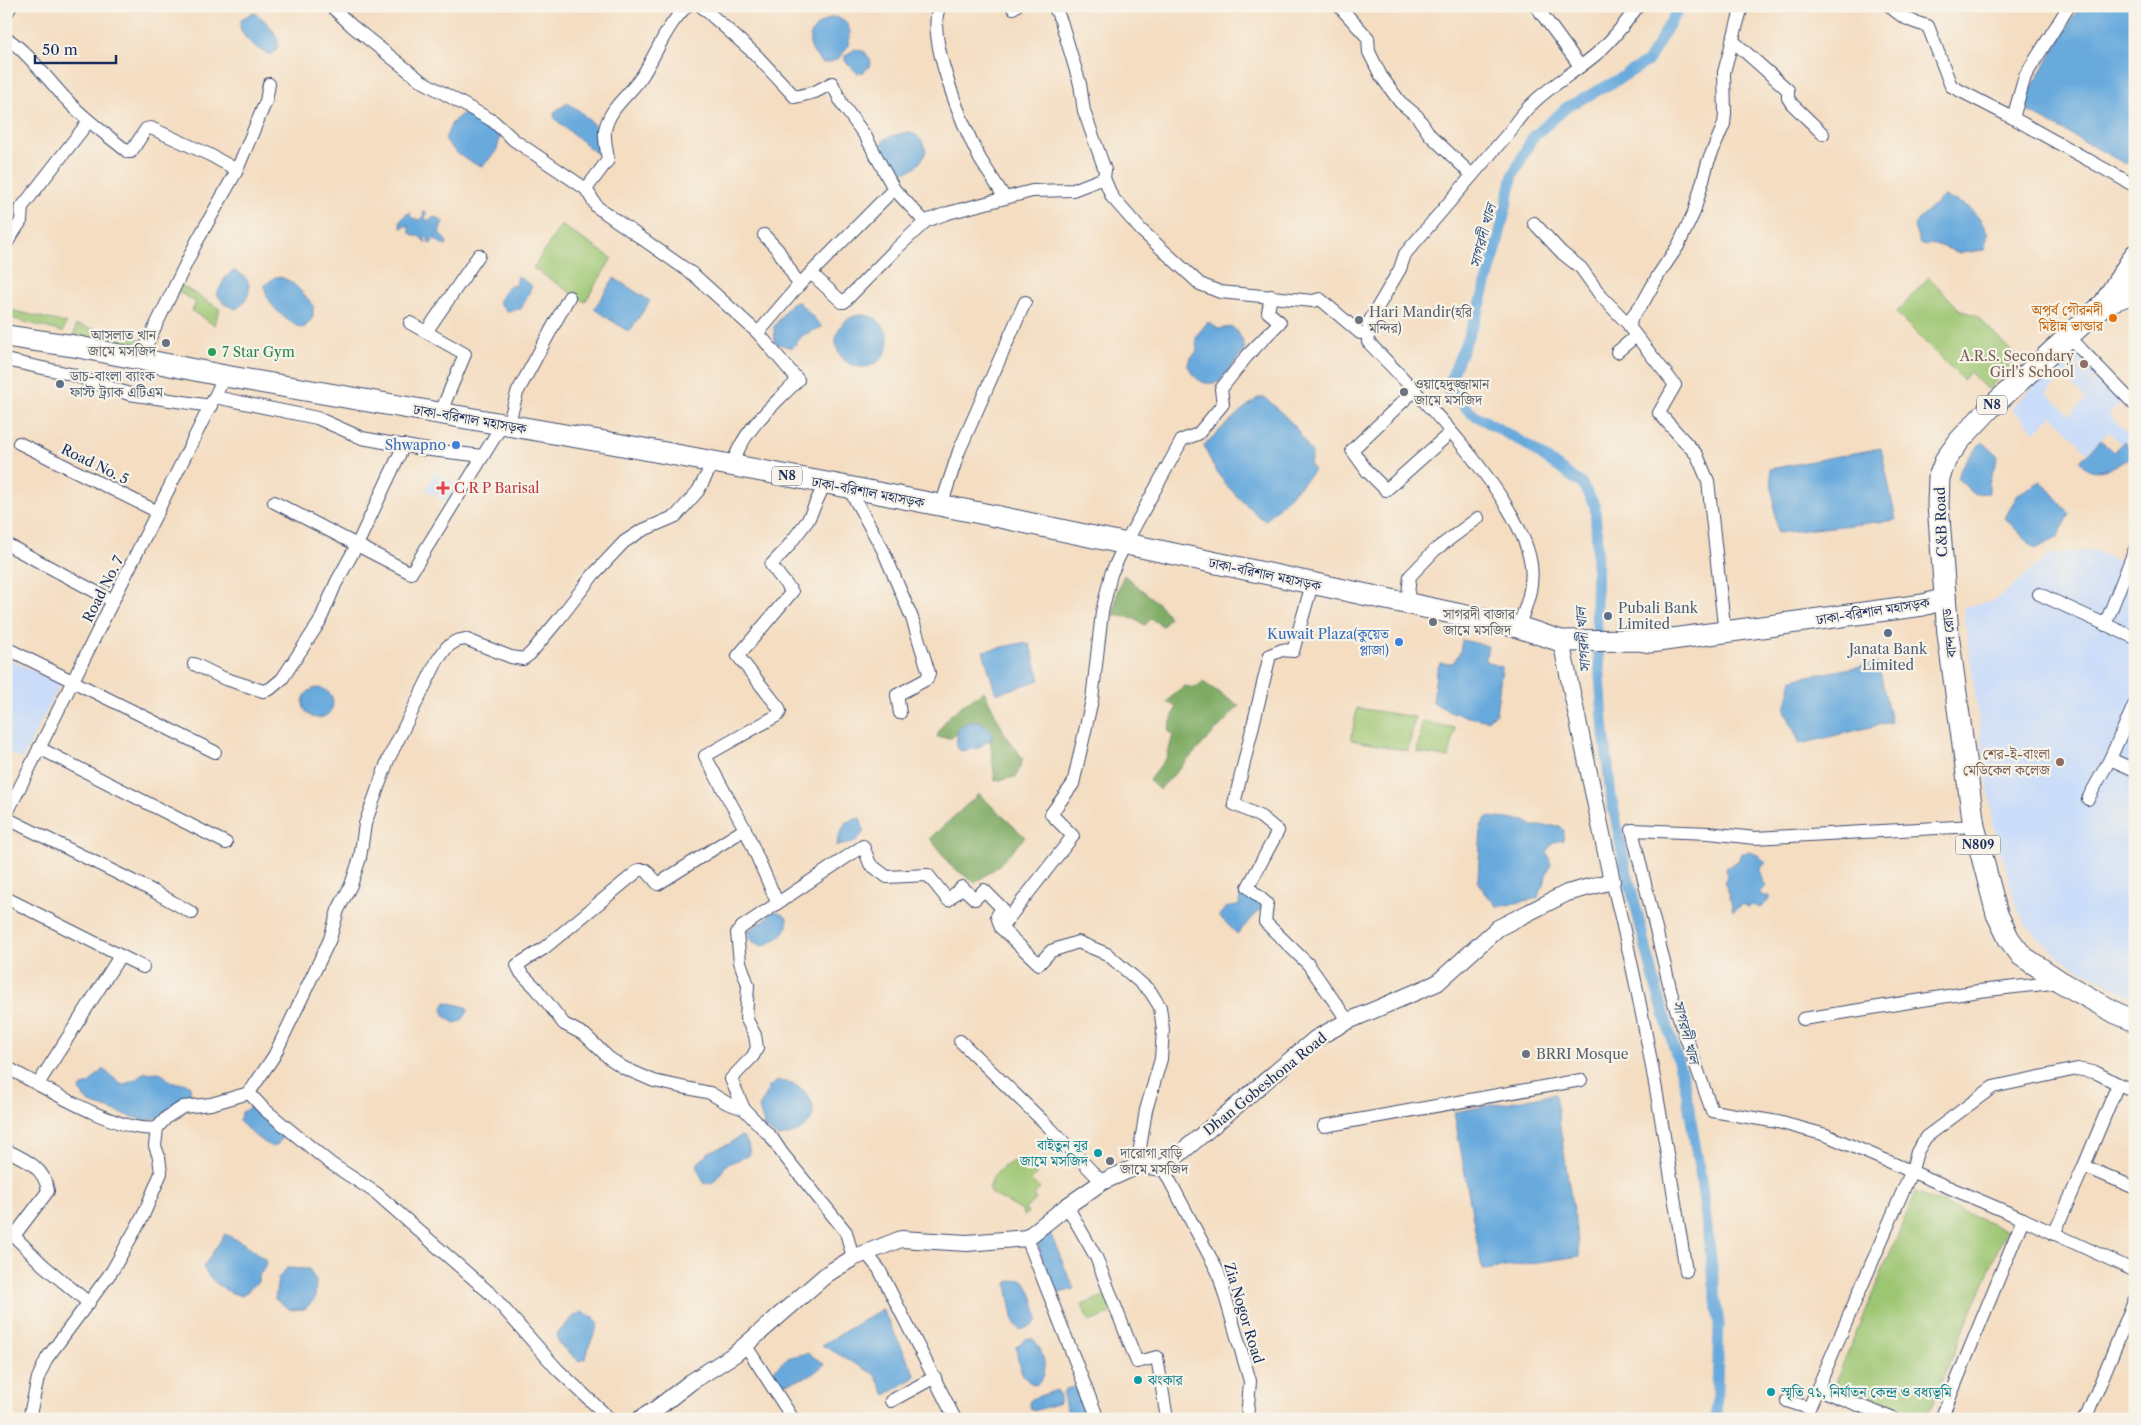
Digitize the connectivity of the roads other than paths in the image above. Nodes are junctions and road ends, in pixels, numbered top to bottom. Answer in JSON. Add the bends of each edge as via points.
{"nodes":[{"id":1,"x":10,"y":6,"type":"edge"},
{"id":2,"x":331,"y":6,"type":"edge"},
{"id":3,"x":687,"y":6,"type":"edge"},
{"id":4,"x":701,"y":6,"type":"edge"},
{"id":5,"x":940,"y":6,"type":"edge"},
{"id":6,"x":1054,"y":6,"type":"edge"},
{"id":7,"x":1339,"y":6,"type":"edge"},
{"id":8,"x":1536,"y":6,"type":"edge"},
{"id":9,"x":1638,"y":6,"type":"edge"},
{"id":10,"x":1742,"y":6,"type":"edge"},
{"id":11,"x":1890,"y":6,"type":"edge"},
{"id":12,"x":2069,"y":6,"type":"edge"},
{"id":13,"x":6,"y":14,"type":"edge"},
{"id":14,"x":6,"y":38,"type":"edge"},
{"id":15,"x":1732,"y":40,"type":"junction"},
{"id":16,"x":1580,"y":66,"type":"junction"},
{"id":17,"x":269,"y":84,"type":"dead end"},
{"id":18,"x":2013,"y":118,"type":"junction"},
{"id":19,"x":89,"y":121,"type":"junction"},
{"id":20,"x":1823,"y":134,"type":"dead end"},
{"id":21,"x":237,"y":170,"type":"junction"},
{"id":22,"x":1472,"y":175,"type":"junction"},
{"id":23,"x":1104,"y":178,"type":"junction"},
{"id":24,"x":2135,"y":186,"type":"edge"},
{"id":25,"x":586,"y":189,"type":"junction"},
{"id":26,"x":894,"y":189,"type":"junction"},
{"id":27,"x":1005,"y":198,"type":"junction"},
{"id":28,"x":925,"y":222,"type":"junction"},
{"id":29,"x":1534,"y":223,"type":"dead end"},
{"id":30,"x":764,"y":235,"type":"dead end"},
{"id":31,"x":6,"y":244,"type":"edge"},
{"id":32,"x":2135,"y":254,"type":"edge"},
{"id":33,"x":479,"y":255,"type":"dead end"},
{"id":34,"x":811,"y":273,"type":"junction"},
{"id":35,"x":799,"y":285,"type":"junction"},
{"id":36,"x":2135,"y":293,"type":"edge"},
{"id":37,"x":569,"y":296,"type":"dead end"},
{"id":38,"x":1271,"y":296,"type":"junction"},
{"id":39,"x":1025,"y":302,"type":"dead end"},
{"id":40,"x":2104,"y":304,"type":"junction"},
{"id":41,"x":410,"y":323,"type":"dead end"},
{"id":42,"x":1633,"y":331,"type":"junction"},
{"id":43,"x":426,"y":332,"type":"junction"},
{"id":44,"x":758,"y":333,"type":"junction"},
{"id":45,"x":1368,"y":333,"type":"junction"},
{"id":46,"x":7,"y":335,"type":"edge"},
{"id":47,"x":2069,"y":337,"type":"junction"},
{"id":48,"x":1618,"y":352,"type":"dead end"},
{"id":49,"x":140,"y":358,"type":"junction"},
{"id":50,"x":6,"y":360,"type":"edge"},
{"id":51,"x":225,"y":376,"type":"junction"},
{"id":52,"x":1415,"y":390,"type":"junction"},
{"id":53,"x":213,"y":401,"type":"junction"},
{"id":54,"x":2135,"y":405,"type":"edge"},
{"id":55,"x":440,"y":414,"type":"junction"},
{"id":56,"x":505,"y":425,"type":"junction"},
{"id":57,"x":1450,"y":432,"type":"junction"},
{"id":58,"x":19,"y":444,"type":"dead end"},
{"id":59,"x":404,"y":445,"type":"junction"},
{"id":60,"x":484,"y":456,"type":"junction"},
{"id":61,"x":723,"y":464,"type":"junction"},
{"id":62,"x":825,"y":483,"type":"junction"},
{"id":63,"x":848,"y":487,"type":"junction"},
{"id":64,"x":274,"y":502,"type":"dead end"},
{"id":65,"x":941,"y":506,"type":"junction"},
{"id":66,"x":158,"y":512,"type":"junction"},
{"id":67,"x":1478,"y":518,"type":"dead end"},
{"id":68,"x":6,"y":544,"type":"edge"},
{"id":69,"x":1125,"y":544,"type":"junction"},
{"id":70,"x":357,"y":545,"type":"junction"},
{"id":71,"x":2135,"y":549,"type":"edge"},
{"id":72,"x":1312,"y":584,"type":"junction"},
{"id":73,"x":2038,"y":594,"type":"dead end"},
{"id":74,"x":1946,"y":596,"type":"junction"},
{"id":75,"x":113,"y":601,"type":"junction"},
{"id":76,"x":1407,"y":604,"type":"junction"},
{"id":77,"x":1724,"y":624,"type":"junction"},
{"id":78,"x":2105,"y":624,"type":"junction"},
{"id":79,"x":1518,"y":628,"type":"junction"},
{"id":80,"x":2135,"y":638,"type":"edge"},
{"id":81,"x":1638,"y":640,"type":"junction"},
{"id":82,"x":1561,"y":641,"type":"junction"},
{"id":83,"x":6,"y":648,"type":"edge"},
{"id":84,"x":194,"y":664,"type":"dead end"},
{"id":85,"x":73,"y":681,"type":"junction"},
{"id":86,"x":2135,"y":703,"type":"edge"},
{"id":87,"x":900,"y":713,"type":"dead end"},
{"id":88,"x":39,"y":748,"type":"junction"},
{"id":89,"x":215,"y":752,"type":"dead end"},
{"id":90,"x":2110,"y":759,"type":"junction"},
{"id":91,"x":2135,"y":770,"type":"edge"},
{"id":92,"x":2088,"y":799,"type":"dead end"},
{"id":93,"x":6,"y":816,"type":"edge"},
{"id":94,"x":1974,"y":826,"type":"junction"},
{"id":95,"x":745,"y":829,"type":"junction"},
{"id":96,"x":226,"y":843,"type":"dead end"},
{"id":97,"x":1612,"y":881,"type":"junction"},
{"id":98,"x":6,"y":898,"type":"edge"},
{"id":99,"x":777,"y":902,"type":"junction"},
{"id":100,"x":192,"y":913,"type":"dead end"},
{"id":101,"x":1001,"y":928,"type":"junction"},
{"id":102,"x":120,"y":956,"type":"junction"},
{"id":103,"x":143,"y":967,"type":"dead end"},
{"id":104,"x":2060,"y":982,"type":"junction"},
{"id":105,"x":2135,"y":1009,"type":"edge"},
{"id":106,"x":1803,"y":1019,"type":"dead end"},
{"id":107,"x":1348,"y":1021,"type":"junction"},
{"id":108,"x":2135,"y":1021,"type":"edge"},
{"id":109,"x":960,"y":1041,"type":"dead end"},
{"id":110,"x":6,"y":1068,"type":"edge"},
{"id":111,"x":1581,"y":1080,"type":"dead end"},
{"id":112,"x":38,"y":1084,"type":"junction"},
{"id":113,"x":2118,"y":1084,"type":"junction"},
{"id":114,"x":2135,"y":1091,"type":"edge"},
{"id":115,"x":249,"y":1093,"type":"junction"},
{"id":116,"x":744,"y":1109,"type":"junction"},
{"id":117,"x":1324,"y":1126,"type":"dead end"},
{"id":118,"x":157,"y":1128,"type":"junction"},
{"id":119,"x":6,"y":1150,"type":"edge"},
{"id":120,"x":2084,"y":1166,"type":"junction"},
{"id":121,"x":1137,"y":1167,"type":"junction"},
{"id":122,"x":1163,"y":1168,"type":"junction"},
{"id":123,"x":1912,"y":1170,"type":"junction"},
{"id":124,"x":1102,"y":1182,"type":"junction"},
{"id":125,"x":2135,"y":1188,"type":"edge"},
{"id":126,"x":1067,"y":1206,"type":"junction"},
{"id":127,"x":2023,"y":1219,"type":"junction"},
{"id":128,"x":2054,"y":1234,"type":"junction"},
{"id":129,"x":10,"y":1238,"type":"edge"},
{"id":130,"x":1027,"y":1238,"type":"junction"},
{"id":131,"x":859,"y":1256,"type":"junction"},
{"id":132,"x":1686,"y":1271,"type":"dead end"},
{"id":133,"x":2135,"y":1271,"type":"edge"},
{"id":134,"x":2135,"y":1299,"type":"edge"},
{"id":135,"x":89,"y":1303,"type":"junction"},
{"id":136,"x":746,"y":1346,"type":"junction"},
{"id":137,"x":935,"y":1377,"type":"junction"},
{"id":138,"x":1817,"y":1389,"type":"junction"},
{"id":139,"x":891,"y":1401,"type":"dead end"},
{"id":140,"x":1787,"y":1401,"type":"dead end"},
{"id":141,"x":659,"y":1414,"type":"edge"},
{"id":142,"x":29,"y":1419,"type":"edge"},
{"id":143,"x":610,"y":1419,"type":"edge"},
{"id":144,"x":640,"y":1419,"type":"edge"},
{"id":145,"x":793,"y":1419,"type":"edge"},
{"id":146,"x":955,"y":1419,"type":"edge"},
{"id":147,"x":1098,"y":1419,"type":"edge"},
{"id":148,"x":1167,"y":1419,"type":"edge"},
{"id":149,"x":1248,"y":1419,"type":"edge"},
{"id":150,"x":1894,"y":1419,"type":"edge"},
{"id":151,"x":1941,"y":1419,"type":"edge"},
{"id":152,"x":2084,"y":1419,"type":"edge"}],
"edges":[{"from":1,"to":13,"type":"street"},
{"from":2,"to":25,"type":"street","via":[[420,80],[493,121],[514,140]]},
{"from":3,"to":25,"type":"street","via":[[675,18],[643,75],[612,110],[605,131],[608,160]]},
{"from":4,"to":26,"type":"street","via":[[795,97],[832,83]]},
{"from":5,"to":27,"type":"street","via":[[936,14],[940,58],[980,158]]},
{"from":6,"to":23,"type":"street","via":[[1080,84],[1084,111],[1105,170]]},
{"from":7,"to":22,"type":"street","via":[[1368,38],[1369,52],[1400,102]]},
{"from":8,"to":16,"type":"street"},
{"from":9,"to":16,"type":"street","via":[[1596,55]]},
{"from":10,"to":15,"type":"street"},
{"from":11,"to":18,"type":"street","via":[[1910,20],[1928,26],[1951,86]]},
{"from":12,"to":18,"type":"street","via":[[2025,76]]},
{"from":14,"to":19,"type":"street","via":[[18,45]]},
{"from":15,"to":20,"type":"street","via":[[1788,90],[1792,104]]},
{"from":15,"to":42,"type":"street","via":[[1724,72],[1724,124],[1708,162],[1694,212],[1678,246],[1631,318]]},
{"from":16,"to":22,"type":"street","via":[[1529,106]]},
{"from":17,"to":21,"type":"street","via":[[266,101]]},
{"from":18,"to":24,"type":"street"},
{"from":19,"to":21,"type":"street","via":[[130,152],[149,128]]},
{"from":19,"to":31,"type":"street","via":[[22,207],[21,221]]},
{"from":21,"to":49,"type":"street","via":[[196,243]]},
{"from":22,"to":45,"type":"street","via":[[1405,254],[1400,269],[1369,322]]},
{"from":23,"to":27,"type":"street","via":[[1073,190],[1032,191]]},
{"from":23,"to":38,"type":"street","via":[[1112,197],[1141,230],[1200,284],[1220,292]]},
{"from":25,"to":44,"type":"street","via":[[597,207],[694,276]]},
{"from":26,"to":28,"type":"street"},
{"from":26,"to":34,"type":"street"},
{"from":27,"to":28,"type":"street"},
{"from":28,"to":34,"type":"street","via":[[844,302]]},
{"from":29,"to":42,"type":"street","via":[[1581,268]]},
{"from":30,"to":35,"type":"street","via":[[778,250]]},
{"from":32,"to":40,"type":"highway","name":"C&B Road","number":"N8"},
{"from":33,"to":43,"type":"street"},
{"from":34,"to":35,"type":"street"},
{"from":35,"to":44,"type":"street"},
{"from":36,"to":40,"type":"main road"},
{"from":37,"to":56,"type":"street","via":[[518,393]]},
{"from":38,"to":45,"type":"street","via":[[1320,299],[1360,333]]},
{"from":38,"to":69,"type":"street","via":[[1268,312],[1280,322],[1246,356],[1221,389],[1223,404],[1198,434],[1182,440]]},
{"from":39,"to":65,"type":"street","via":[[960,451]]},
{"from":40,"to":47,"type":"highway","name":"C&B Road","number":"N8"},
{"from":41,"to":43,"type":"street"},
{"from":42,"to":48,"type":"street"},
{"from":42,"to":77,"type":"street","via":[[1674,384],[1659,413],[1697,455],[1708,481]]},
{"from":43,"to":55,"type":"street","via":[[465,354]]},
{"from":44,"to":61,"type":"street","via":[[798,380],[746,434],[737,450]]},
{"from":45,"to":52,"type":"street","via":[[1368,342]]},
{"from":46,"to":49,"type":"highway","name":"ঢাকা-বরিশাল মহাসড়ক","number":"N8"},
{"from":47,"to":54,"type":"street"},
{"from":47,"to":74,"type":"highway","name":"C&B Road","number":"N8","via":[[1990,408],[1946,459],[1939,477],[1938,505]]},
{"from":49,"to":51,"type":"highway","name":"ঢাকা-বরিশাল মহাসড়ক","number":"N8"},
{"from":50,"to":53,"type":"street","via":[[70,374],[129,394]]},
{"from":51,"to":53,"type":"street","name":"Road No. 7"},
{"from":51,"to":55,"type":"highway","name":"ঢাকা-বরিশাল মহাসড়ক","number":"N8"},
{"from":52,"to":57,"type":"street"},
{"from":52,"to":57,"type":"street","via":[[1352,450],[1367,471],[1386,490]]},
{"from":53,"to":59,"type":"street","via":[[317,418],[362,438]]},
{"from":53,"to":66,"type":"street","name":"Road No. 7"},
{"from":55,"to":56,"type":"highway","name":"ঢাকা-বরিশাল মহাসড়ক","number":"N8"},
{"from":56,"to":60,"type":"street"},
{"from":56,"to":61,"type":"highway","name":"ঢাকা-বরিশাল মহাসড়ক","number":"N8"},
{"from":57,"to":79,"type":"street","via":[[1497,493],[1519,528],[1531,563],[1532,584]]},
{"from":58,"to":66,"type":"street","name":"Road No. 5"},
{"from":59,"to":60,"type":"street","via":[[422,450]]},
{"from":59,"to":70,"type":"street"},
{"from":60,"to":70,"type":"street","via":[[411,573]]},
{"from":61,"to":62,"type":"highway","name":"ঢাকা-বরিশাল মহাসড়ক","number":"N8"},
{"from":61,"to":115,"type":"street","via":[[676,516],[641,531],[619,547],[523,659],[465,639],[446,647],[421,690],[388,760],[365,824],[360,858],[338,910],[330,939],[274,1056]]},
{"from":62,"to":63,"type":"highway","name":"ঢাকা-বরিশাল মহাসড়ক","number":"N8"},
{"from":62,"to":95,"type":"street","via":[[808,520],[771,565],[792,592],[738,656],[780,712],[705,756]]},
{"from":63,"to":65,"type":"highway","name":"ঢাকা-বরিশাল মহাসড়ক","number":"N8"},
{"from":63,"to":87,"type":"street","via":[[883,550],[912,618],[929,672],[927,679],[897,694]]},
{"from":64,"to":70,"type":"street"},
{"from":65,"to":69,"type":"highway","name":"ঢাকা-বরিশাল মহাসড়ক","number":"N8"},
{"from":66,"to":75,"type":"street","name":"Road No. 7"},
{"from":67,"to":76,"type":"street","via":[[1435,550],[1410,576]]},
{"from":68,"to":75,"type":"street"},
{"from":69,"to":72,"type":"highway","name":"ঢাকা-বরিশাল মহাসড়ক","number":"N8"},
{"from":69,"to":101,"type":"street","via":[[1111,574],[1102,612],[1092,700],[1073,784],[1051,814],[1073,836]]},
{"from":70,"to":84,"type":"street","via":[[336,583],[320,623],[282,679],[270,689],[263,691],[223,678]]},
{"from":71,"to":78,"type":"street"},
{"from":72,"to":76,"type":"highway","name":"ঢাকা-বরিশাল মহাসড়ক","number":"N8"},
{"from":72,"to":107,"type":"street","via":[[1293,651],[1282,650],[1270,655],[1234,804],[1261,817],[1278,831],[1248,887],[1267,904],[1265,922],[1308,964]]},
{"from":73,"to":78,"type":"street"},
{"from":74,"to":77,"type":"highway","name":"ঢাকা-বরিশাল মহাসড়ক"},
{"from":74,"to":81,"type":"highway","name":"ঢাকা-বরিশাল মহাসড়ক","via":[[1923,605],[1650,642]]},
{"from":74,"to":94,"type":"highway","name":"বান্দ রোড","number":"N809","via":[[1948,634]]},
{"from":74,"to":105,"type":"highway","name":"বান্দ রোড","number":"N809","via":[[1963,682],[1983,826],[2007,914],[2015,931],[2039,954],[2084,985]]},
{"from":75,"to":85,"type":"street","name":"Road No. 7"},
{"from":76,"to":79,"type":"highway","name":"ঢাকা-বরিশাল মহাসড়ক","number":"N8"},
{"from":77,"to":81,"type":"highway","name":"ঢাকা-বরিশাল মহাসড়ক","via":[[1650,634]]},
{"from":78,"to":80,"type":"street"},
{"from":79,"to":82,"type":"highway","name":"ঢাকা-বরিশাল মহাসড়ক","number":"N8"},
{"from":81,"to":82,"type":"highway","via":[[1623,648],[1598,642]]},
{"from":82,"to":97,"type":"street"},
{"from":83,"to":85,"type":"street"},
{"from":85,"to":88,"type":"street","name":"Road No. 7"},
{"from":85,"to":89,"type":"street"},
{"from":86,"to":90,"type":"street"},
{"from":88,"to":93,"type":"street","name":"Road No. 7"},
{"from":88,"to":96,"type":"street"},
{"from":90,"to":91,"type":"street"},
{"from":90,"to":92,"type":"street"},
{"from":93,"to":100,"type":"street"},
{"from":94,"to":104,"type":"highway","name":"বান্দ রোড","number":"N809","via":[[1997,914],[2010,939],[2022,956]]},
{"from":94,"to":123,"type":"street","via":[[1755,838],[1632,830],[1673,1000],[1712,1111],[1826,1134]]},
{"from":95,"to":99,"type":"street"},
{"from":95,"to":116,"type":"street","via":[[658,884],[646,870],[639,870],[543,949],[517,965],[564,1024],[585,1035],[624,1068],[654,1082],[710,1093]]},
{"from":97,"to":107,"type":"street","name":"Dhan Gobeshona Road","via":[[1567,893],[1498,928],[1437,982]]},
{"from":97,"to":132,"type":"street","via":[[1655,1079]]},
{"from":98,"to":102,"type":"street"},
{"from":99,"to":101,"type":"street","via":[[863,846],[870,864],[887,877],[928,876],[948,900],[962,887],[976,899],[984,890],[1002,908],[997,916]]},
{"from":99,"to":116,"type":"street","via":[[737,933],[740,962],[748,985],[746,1018],[755,1035],[757,1048],[731,1079]]},
{"from":101,"to":121,"type":"street","via":[[1039,964],[1051,950],[1078,942],[1106,954],[1150,992],[1160,1007],[1163,1030],[1161,1059],[1146,1110]]},
{"from":102,"to":103,"type":"street"},
{"from":102,"to":112,"type":"street"},
{"from":104,"to":106,"type":"street"},
{"from":104,"to":108,"type":"highway","name":"বান্দ রোড","number":"N809"},
{"from":107,"to":122,"type":"street","name":"Dhan Gobeshona Road","via":[[1315,1039]]},
{"from":109,"to":124,"type":"street"},
{"from":110,"to":112,"type":"street"},
{"from":111,"to":117,"type":"street"},
{"from":112,"to":118,"type":"street","via":[[123,1123],[146,1130]]},
{"from":113,"to":114,"type":"street"},
{"from":113,"to":120,"type":"street"},
{"from":113,"to":123,"type":"street","via":[[2097,1073],[2077,1069],[1993,1087],[1926,1137]]},
{"from":115,"to":118,"type":"street","via":[[211,1104],[183,1107]]},
{"from":115,"to":143,"type":"street","via":[[330,1162],[376,1193],[492,1295],[558,1369]]},
{"from":116,"to":131,"type":"street","via":[[772,1138],[846,1232]]},
{"from":118,"to":135,"type":"street","via":[[155,1146],[161,1173],[126,1248]]},
{"from":119,"to":129,"type":"street","via":[[34,1164],[47,1182],[48,1191]]},
{"from":120,"to":125,"type":"street"},
{"from":120,"to":128,"type":"street"},
{"from":121,"to":122,"type":"street"},
{"from":121,"to":124,"type":"street"},
{"from":122,"to":149,"type":"street","name":"Zia Nogor Road","via":[[1218,1272],[1250,1381]]},
{"from":123,"to":127,"type":"street"},
{"from":123,"to":138,"type":"street"},
{"from":124,"to":126,"type":"street"},
{"from":126,"to":130,"type":"street"},
{"from":126,"to":148,"type":"street","via":[[1096,1257],[1137,1362],[1157,1357]]},
{"from":127,"to":128,"type":"street"},
{"from":127,"to":151,"type":"street"},
{"from":128,"to":133,"type":"street"},
{"from":129,"to":135,"type":"street"},
{"from":130,"to":131,"type":"street","via":[[967,1243],[901,1239]]},
{"from":130,"to":147,"type":"street"},
{"from":131,"to":136,"type":"street","via":[[827,1274]]},
{"from":131,"to":137,"type":"street","via":[[879,1268]]},
{"from":134,"to":152,"type":"street"},
{"from":135,"to":142,"type":"street","via":[[47,1358],[38,1378]]},
{"from":136,"to":141,"type":"street","via":[[691,1382]]},
{"from":136,"to":145,"type":"street"},
{"from":137,"to":139,"type":"street"},
{"from":137,"to":146,"type":"street"},
{"from":138,"to":140,"type":"street","via":[[1809,1408]]},
{"from":138,"to":150,"type":"street"},
{"from":141,"to":144,"type":"street"}]}
